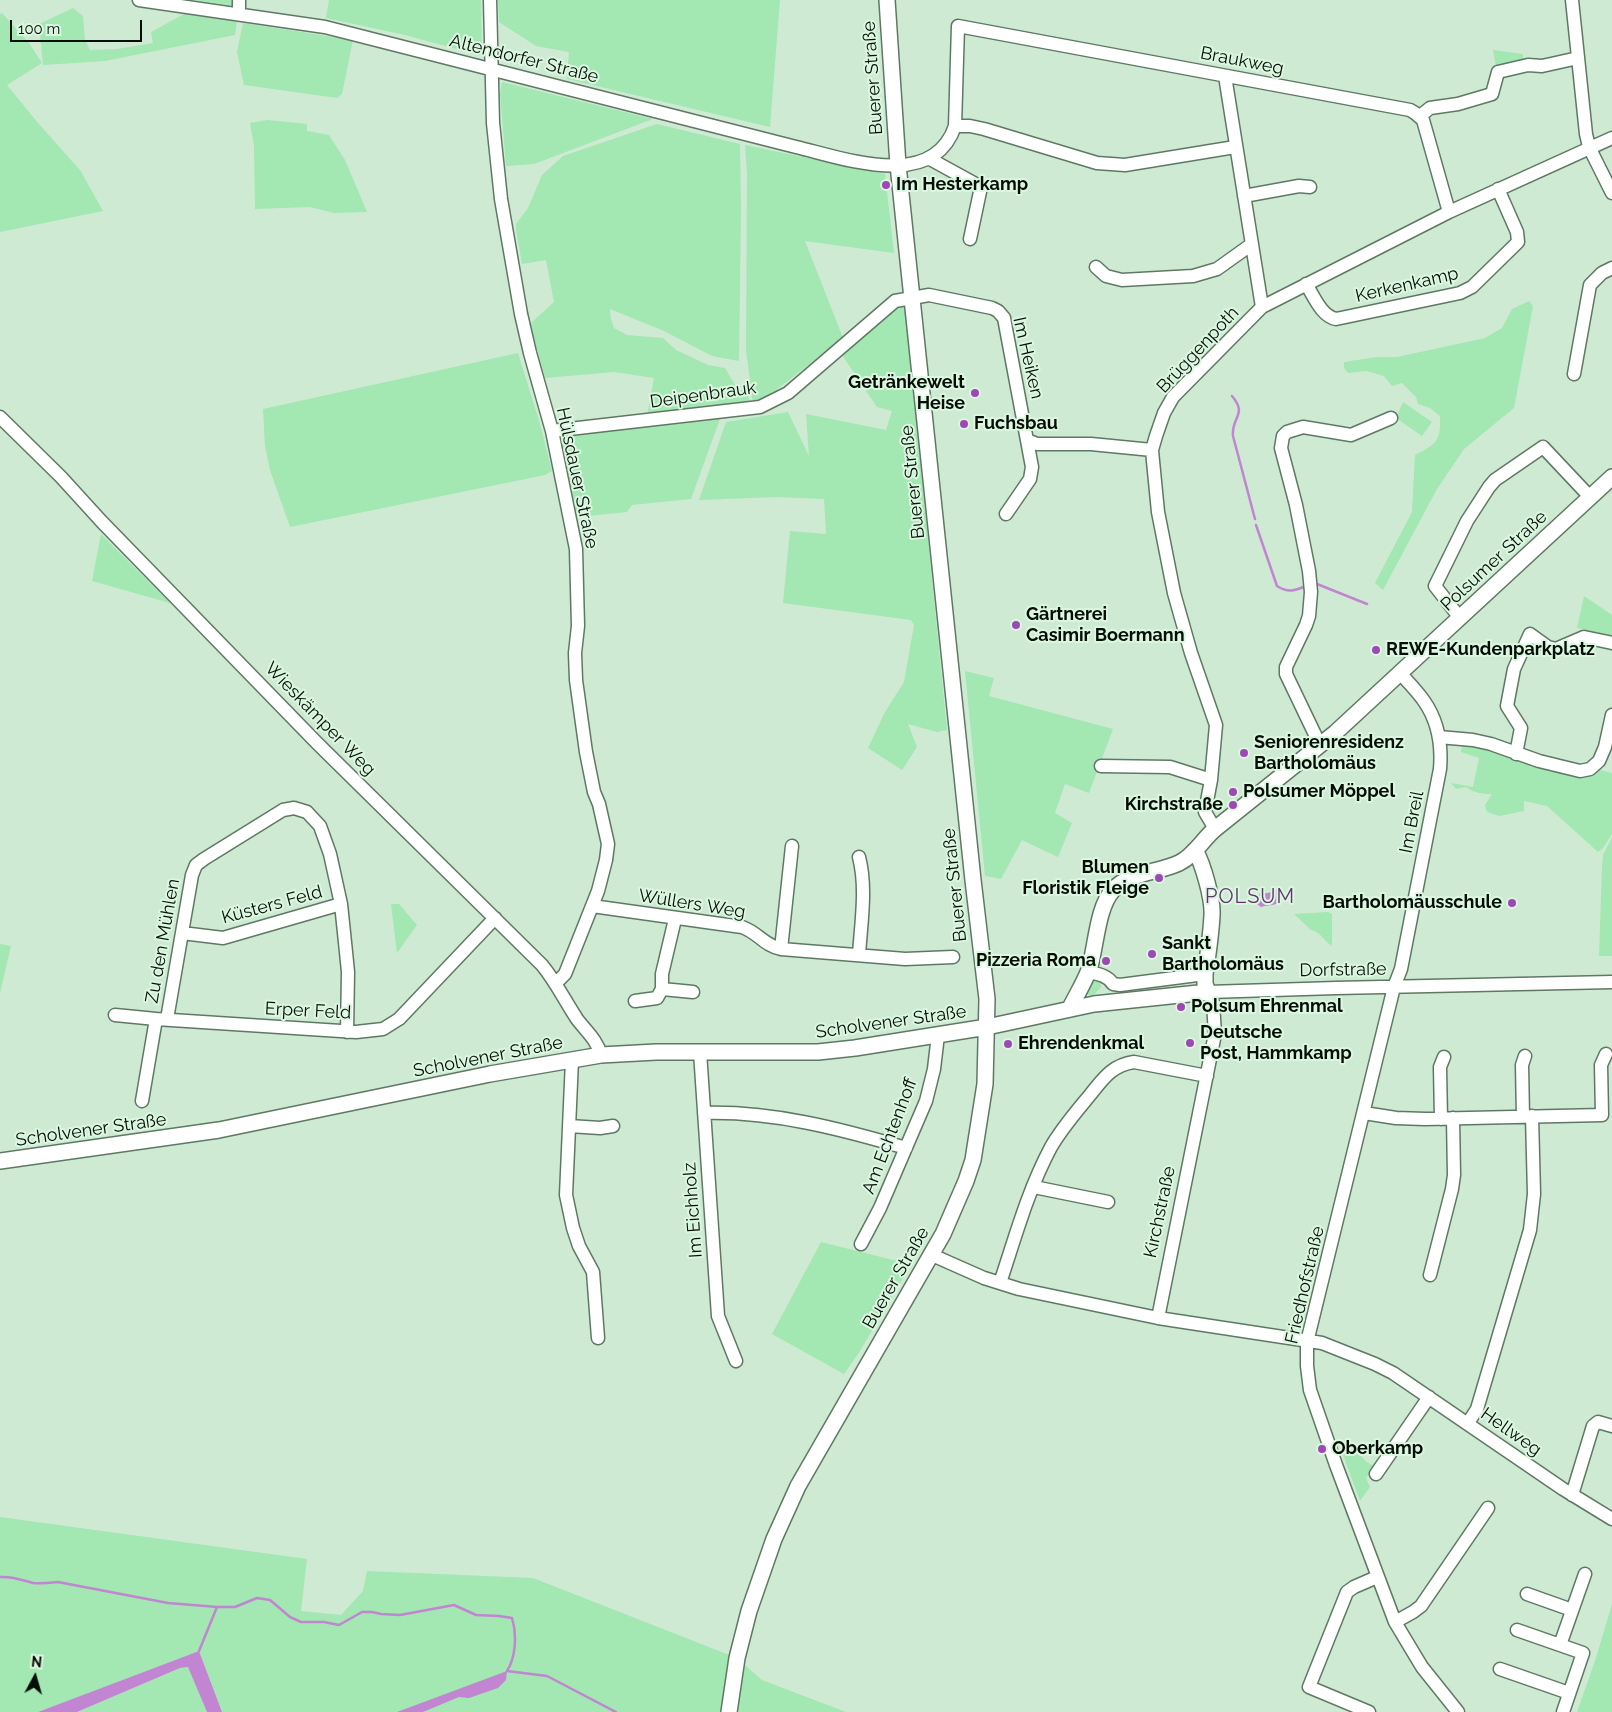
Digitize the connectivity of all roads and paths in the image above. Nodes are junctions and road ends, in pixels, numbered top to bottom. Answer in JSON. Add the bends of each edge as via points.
{"nodes":[{"id":1,"x":139,"y":0,"type":"edge"},
{"id":2,"x":490,"y":0,"type":"edge"},
{"id":3,"x":887,"y":0,"type":"edge"},
{"id":4,"x":1572,"y":0,"type":"edge"},
{"id":5,"x":239,"y":7,"type":"edge"},
{"id":6,"x":1578,"y":58,"type":"junction"},
{"id":7,"x":492,"y":68,"type":"junction"},
{"id":8,"x":1224,"y":76,"type":"junction"},
{"id":9,"x":1420,"y":116,"type":"junction"},
{"id":10,"x":955,"y":126,"type":"junction"},
{"id":11,"x":1612,"y":138,"type":"edge"},
{"id":12,"x":1589,"y":147,"type":"junction"},
{"id":13,"x":1236,"y":148,"type":"junction"},
{"id":14,"x":930,"y":159,"type":"junction"},
{"id":15,"x":898,"y":165,"type":"junction"},
{"id":16,"x":1310,"y":188,"type":"dead end"},
{"id":17,"x":1498,"y":189,"type":"junction"},
{"id":18,"x":1612,"y":193,"type":"edge"},
{"id":19,"x":1244,"y":196,"type":"junction"},
{"id":20,"x":1449,"y":212,"type":"junction"},
{"id":21,"x":970,"y":239,"type":"dead end"},
{"id":22,"x":1252,"y":244,"type":"junction"},
{"id":23,"x":1096,"y":267,"type":"dead end"},
{"id":24,"x":1612,"y":268,"type":"edge"},
{"id":25,"x":1306,"y":284,"type":"junction"},
{"id":26,"x":912,"y":297,"type":"junction"},
{"id":27,"x":1262,"y":307,"type":"junction"},
{"id":28,"x":1574,"y":374,"type":"dead end"},
{"id":29,"x":0,"y":417,"type":"edge"},
{"id":30,"x":1391,"y":418,"type":"dead end"},
{"id":31,"x":552,"y":431,"type":"junction"},
{"id":32,"x":1028,"y":440,"type":"junction"},
{"id":33,"x":1152,"y":450,"type":"junction"},
{"id":34,"x":1612,"y":477,"type":"edge"},
{"id":35,"x":1591,"y":498,"type":"junction"},
{"id":36,"x":1006,"y":514,"type":"dead end"},
{"id":37,"x":1460,"y":618,"type":"junction"},
{"id":38,"x":1612,"y":643,"type":"edge"},
{"id":39,"x":1400,"y":673,"type":"junction"},
{"id":40,"x":1612,"y":715,"type":"edge"},
{"id":41,"x":1439,"y":737,"type":"junction"},
{"id":42,"x":1320,"y":745,"type":"junction"},
{"id":43,"x":1516,"y":754,"type":"junction"},
{"id":44,"x":1102,"y":766,"type":"dead end"},
{"id":45,"x":1211,"y":780,"type":"junction"},
{"id":46,"x":1215,"y":829,"type":"junction"},
{"id":47,"x":792,"y":846,"type":"dead end"},
{"id":48,"x":1195,"y":850,"type":"junction"},
{"id":49,"x":859,"y":857,"type":"dead end"},
{"id":50,"x":341,"y":904,"type":"junction"},
{"id":51,"x":592,"y":906,"type":"junction"},
{"id":52,"x":495,"y":918,"type":"junction"},
{"id":53,"x":675,"y":919,"type":"junction"},
{"id":54,"x":182,"y":933,"type":"junction"},
{"id":55,"x":781,"y":950,"type":"junction"},
{"id":56,"x":859,"y":956,"type":"junction"},
{"id":57,"x":953,"y":957,"type":"dead end"},
{"id":58,"x":1088,"y":972,"type":"junction"},
{"id":59,"x":1205,"y":974,"type":"junction"},
{"id":60,"x":1612,"y":982,"type":"edge"},
{"id":61,"x":556,"y":983,"type":"junction"},
{"id":62,"x":662,"y":988,"type":"junction"},
{"id":63,"x":1394,"y":988,"type":"junction"},
{"id":64,"x":693,"y":992,"type":"dead end"},
{"id":65,"x":1208,"y":992,"type":"junction"},
{"id":66,"x":634,"y":1001,"type":"dead end"},
{"id":67,"x":1070,"y":1008,"type":"junction"},
{"id":68,"x":114,"y":1015,"type":"dead end"},
{"id":69,"x":161,"y":1019,"type":"junction"},
{"id":70,"x":987,"y":1027,"type":"junction"},
{"id":71,"x":347,"y":1032,"type":"junction"},
{"id":72,"x":938,"y":1035,"type":"junction"},
{"id":73,"x":700,"y":1052,"type":"junction"},
{"id":74,"x":1606,"y":1054,"type":"dead end"},
{"id":75,"x":601,"y":1055,"type":"junction"},
{"id":76,"x":1525,"y":1056,"type":"dead end"},
{"id":77,"x":1444,"y":1057,"type":"dead end"},
{"id":78,"x":572,"y":1060,"type":"junction"},
{"id":79,"x":1207,"y":1076,"type":"junction"},
{"id":80,"x":142,"y":1101,"type":"dead end"},
{"id":81,"x":704,"y":1113,"type":"junction"},
{"id":82,"x":1364,"y":1113,"type":"junction"},
{"id":83,"x":1528,"y":1117,"type":"junction"},
{"id":84,"x":1447,"y":1119,"type":"junction"},
{"id":85,"x":569,"y":1126,"type":"junction"},
{"id":86,"x":614,"y":1126,"type":"dead end"},
{"id":87,"x":906,"y":1148,"type":"junction"},
{"id":88,"x":0,"y":1161,"type":"edge"},
{"id":89,"x":1034,"y":1187,"type":"junction"},
{"id":90,"x":1108,"y":1202,"type":"dead end"},
{"id":91,"x":861,"y":1244,"type":"dead end"},
{"id":92,"x":932,"y":1255,"type":"junction"},
{"id":93,"x":1430,"y":1274,"type":"dead end"},
{"id":94,"x":1000,"y":1283,"type":"junction"},
{"id":95,"x":1158,"y":1318,"type":"junction"},
{"id":96,"x":598,"y":1338,"type":"dead end"},
{"id":97,"x":1307,"y":1342,"type":"junction"},
{"id":98,"x":736,"y":1361,"type":"dead end"},
{"id":99,"x":1429,"y":1397,"type":"junction"},
{"id":100,"x":1468,"y":1423,"type":"junction"},
{"id":101,"x":1612,"y":1426,"type":"edge"},
{"id":102,"x":1376,"y":1474,"type":"dead end"},
{"id":103,"x":1572,"y":1495,"type":"junction"},
{"id":104,"x":1488,"y":1508,"type":"dead end"},
{"id":105,"x":1612,"y":1519,"type":"edge"},
{"id":106,"x":1585,"y":1574,"type":"dead end"},
{"id":107,"x":1377,"y":1577,"type":"junction"},
{"id":108,"x":1527,"y":1594,"type":"dead end"},
{"id":109,"x":1572,"y":1610,"type":"junction"},
{"id":110,"x":1395,"y":1622,"type":"junction"},
{"id":111,"x":1517,"y":1630,"type":"dead end"},
{"id":112,"x":1560,"y":1646,"type":"junction"},
{"id":113,"x":1500,"y":1669,"type":"dead end"},
{"id":114,"x":1569,"y":1693,"type":"junction"},
{"id":115,"x":729,"y":1712,"type":"edge"},
{"id":116,"x":1370,"y":1712,"type":"edge"},
{"id":117,"x":1458,"y":1712,"type":"edge"},
{"id":118,"x":1562,"y":1712,"type":"edge"}],
"edges":[{"from":1,"to":5,"type":"street","name":"Altendorfer Straße"},
{"from":2,"to":7,"type":"street","name":"Hülsdauer Straße"},
{"from":3,"to":15,"type":"main road","name":"Buerer Straße"},
{"from":4,"to":6,"type":"street"},
{"from":5,"to":7,"type":"street","name":"Altendorfer Straße"},
{"from":6,"to":9,"type":"street","via":[[1498,72],[1492,94],[1430,108]]},
{"from":6,"to":12,"type":"street"},
{"from":7,"to":15,"type":"street","name":"Altendorfer Straße","via":[[870,164]]},
{"from":7,"to":31,"type":"street","name":"Hülsdauer Straße","via":[[493,123],[501,199],[528,343]]},
{"from":8,"to":9,"type":"street","name":"Braukweg","via":[[1410,110]]},
{"from":8,"to":10,"type":"street","name":"Braukweg","via":[[958,26]]},
{"from":8,"to":13,"type":"street"},
{"from":9,"to":20,"type":"street"},
{"from":10,"to":13,"type":"street","via":[[984,129],[1097,163],[1125,165]]},
{"from":10,"to":14,"type":"street","via":[[952,136]]},
{"from":11,"to":12,"type":"street","name":"Brüggenpoth"},
{"from":12,"to":17,"type":"street","name":"Brüggenpoth"},
{"from":12,"to":18,"type":"street"},
{"from":13,"to":19,"type":"street"},
{"from":14,"to":15,"type":"street"},
{"from":14,"to":21,"type":"street","via":[[981,187]]},
{"from":15,"to":26,"type":"main road","name":"Buerer Straße"},
{"from":16,"to":19,"type":"street","via":[[1299,186]]},
{"from":17,"to":20,"type":"street","name":"Brüggenpoth"},
{"from":17,"to":25,"type":"street","name":"Kerkenkamp","via":[[1517,232],[1518,242],[1472,286],[1460,292],[1336,319],[1324,313]]},
{"from":19,"to":22,"type":"street"},
{"from":20,"to":25,"type":"street","name":"Brüggenpoth"},
{"from":22,"to":23,"type":"street","via":[[1217,269],[1193,276],[1122,280],[1106,276]]},
{"from":22,"to":27,"type":"street"},
{"from":24,"to":28,"type":"street","via":[[1590,285]]},
{"from":25,"to":27,"type":"street","name":"Brüggenpoth"},
{"from":26,"to":31,"type":"street","name":"Deipenbrauk","via":[[895,301],[788,393],[760,407]]},
{"from":26,"to":32,"type":"street","name":"Im Heiken","via":[[929,295],[992,308],[1004,318]]},
{"from":26,"to":70,"type":"main road","name":"Buerer Straße","via":[[987,999]]},
{"from":27,"to":33,"type":"street","name":"Brüggenpoth","via":[[1173,396]]},
{"from":29,"to":52,"type":"street","name":"Wieskämper Weg","via":[[317,743]]},
{"from":30,"to":42,"type":"street","via":[[1352,435],[1303,426],[1283,436],[1281,448],[1296,505],[1311,592],[1309,616],[1286,667],[1286,674]]},
{"from":31,"to":51,"type":"street","name":"Hülsdauer Straße","via":[[576,549],[578,626],[574,653],[584,743],[608,844]]},
{"from":32,"to":33,"type":"street","via":[[1037,444],[1090,444]]},
{"from":32,"to":36,"type":"street","name":"Im Heiken","via":[[1032,467],[1030,479]]},
{"from":33,"to":45,"type":"street","name":"Brüggenpoth","via":[[1158,512],[1174,593],[1216,725]]},
{"from":34,"to":35,"type":"main road","name":"Polsumer Straße"},
{"from":35,"to":37,"type":"main road","name":"Polsumer Straße"},
{"from":35,"to":37,"type":"street","via":[[1543,447],[1495,480],[1467,521],[1435,586]]},
{"from":37,"to":39,"type":"main road","name":"Polsumer Straße"},
{"from":38,"to":43,"type":"street","via":[[1584,637],[1556,649],[1530,634],[1514,669],[1507,706],[1521,728]]},
{"from":39,"to":41,"type":"street","name":"Im Breil","via":[[1423,699]]},
{"from":39,"to":42,"type":"main road","name":"Polsumer Straße"},
{"from":40,"to":43,"type":"street","via":[[1603,754],[1590,768],[1580,771],[1568,769]]},
{"from":41,"to":43,"type":"street","via":[[1473,740]]},
{"from":41,"to":63,"type":"street","name":"Im Breil","via":[[1439,779],[1402,969]]},
{"from":42,"to":46,"type":"main road","name":"Polsumer Straße"},
{"from":44,"to":45,"type":"street","via":[[1170,767]]},
{"from":45,"to":46,"type":"street","name":"Brüggenpoth","via":[[1205,812]]},
{"from":46,"to":48,"type":"main road","name":"Polsumer Straße"},
{"from":47,"to":55,"type":"street"},
{"from":48,"to":58,"type":"main road","name":"Polsumer Straße","via":[[1180,863],[1123,881],[1112,890],[1104,905]]},
{"from":48,"to":59,"type":"main road","name":"Kirchstraße","via":[[1212,903]]},
{"from":49,"to":56,"type":"street","via":[[863,887]]},
{"from":50,"to":54,"type":"street","name":"Küsters Feld","via":[[223,938]]},
{"from":50,"to":54,"type":"street","name":"Zu den Mühlen","via":[[320,826],[307,812],[294,808],[283,810],[196,865]]},
{"from":50,"to":71,"type":"street","name":"Zu den Mühlen","via":[[348,972]]},
{"from":51,"to":53,"type":"street","name":"Wüllers Weg"},
{"from":51,"to":61,"type":"street","name":"Hülsdauer Straße","via":[[565,974]]},
{"from":52,"to":61,"type":"street","name":"Wieskämper Weg"},
{"from":52,"to":71,"type":"street","name":"Erper Feld","via":[[399,1019],[383,1029]]},
{"from":53,"to":55,"type":"street","name":"Wüllers Weg","via":[[742,927],[756,933],[770,947]]},
{"from":53,"to":62,"type":"street","via":[[662,974]]},
{"from":54,"to":69,"type":"street","name":"Zu den Mühlen"},
{"from":55,"to":56,"type":"street","name":"Wüllers Weg"},
{"from":56,"to":57,"type":"street","name":"Wüllers Weg"},
{"from":58,"to":59,"type":"street","via":[[1120,985]]},
{"from":58,"to":67,"type":"main road","name":"Polsumer Straße"},
{"from":59,"to":65,"type":"main road","name":"Kirchstraße"},
{"from":60,"to":63,"type":"street","name":"Dorfstraße"},
{"from":61,"to":75,"type":"street","name":"Wieskämper Weg","via":[[598,1045]]},
{"from":62,"to":64,"type":"street"},
{"from":62,"to":66,"type":"street","via":[[657,998]]},
{"from":63,"to":65,"type":"street","name":"Dorfstraße"},
{"from":63,"to":82,"type":"street","name":"Friedhofstraße"},
{"from":65,"to":67,"type":"main road","name":"Dorfstraße"},
{"from":65,"to":79,"type":"street","name":"Kirchstraße","via":[[1213,1003],[1215,1034]]},
{"from":67,"to":70,"type":"main road","name":"Dorfstraße"},
{"from":68,"to":69,"type":"street","name":"Erper Feld"},
{"from":69,"to":71,"type":"street","name":"Erper Feld"},
{"from":69,"to":80,"type":"street"},
{"from":70,"to":72,"type":"main road","name":"Scholvener Straße"},
{"from":70,"to":92,"type":"main road","name":"Buerer Straße","via":[[985,1084],[973,1160]]},
{"from":72,"to":73,"type":"main road","name":"Scholvener Straße","via":[[818,1052]]},
{"from":72,"to":87,"type":"street","name":"Am Echtenhoff","via":[[926,1101]]},
{"from":73,"to":75,"type":"main road","name":"Scholvener Straße"},
{"from":73,"to":81,"type":"street","name":"Im Eichholz"},
{"from":74,"to":83,"type":"street","via":[[1601,1065],[1602,1115]]},
{"from":75,"to":78,"type":"main road","name":"Scholvener Straße"},
{"from":76,"to":83,"type":"street","via":[[1522,1066]]},
{"from":77,"to":84,"type":"street","via":[[1440,1067]]},
{"from":78,"to":85,"type":"street"},
{"from":78,"to":88,"type":"main road","name":"Scholvener Straße","via":[[219,1130]]},
{"from":79,"to":89,"type":"street","via":[[1134,1062],[1112,1070],[1062,1131]]},
{"from":79,"to":95,"type":"street","name":"Kirchstraße"},
{"from":81,"to":87,"type":"street","via":[[765,1115]]},
{"from":81,"to":98,"type":"street","name":"Im Eichholz","via":[[718,1316]]},
{"from":82,"to":84,"type":"street","via":[[1396,1118]]},
{"from":82,"to":97,"type":"street","name":"Friedhofstraße"},
{"from":83,"to":84,"type":"street"},
{"from":83,"to":100,"type":"street","via":[[1534,1194],[1530,1230],[1480,1401]]},
{"from":84,"to":93,"type":"street","via":[[1454,1175]]},
{"from":85,"to":86,"type":"street"},
{"from":85,"to":96,"type":"street","via":[[566,1195],[579,1246],[593,1272]]},
{"from":87,"to":91,"type":"street","name":"Am Echtenhoff"},
{"from":89,"to":90,"type":"street"},
{"from":89,"to":94,"type":"street"},
{"from":92,"to":94,"type":"street"},
{"from":92,"to":115,"type":"main road","name":"Buerer Straße","via":[[829,1431],[786,1512],[749,1611]]},
{"from":94,"to":95,"type":"street"},
{"from":95,"to":97,"type":"street"},
{"from":97,"to":99,"type":"street","name":"Hellweg","via":[[1322,1343],[1375,1364]]},
{"from":97,"to":107,"type":"street","name":"Friedhofstraße","via":[[1310,1390]]},
{"from":99,"to":100,"type":"street","name":"Hellweg"},
{"from":99,"to":102,"type":"street"},
{"from":100,"to":103,"type":"street","name":"Hellweg"},
{"from":101,"to":103,"type":"street","via":[[1598,1422],[1593,1426]]},
{"from":103,"to":105,"type":"street","name":"Hellweg"},
{"from":104,"to":110,"type":"street","via":[[1420,1606]]},
{"from":106,"to":109,"type":"street"},
{"from":107,"to":110,"type":"street","name":"Friedhofstraße"},
{"from":107,"to":116,"type":"street","via":[[1347,1592],[1309,1687]]},
{"from":108,"to":109,"type":"street"},
{"from":109,"to":112,"type":"street"},
{"from":110,"to":117,"type":"street","name":"Friedhofstraße","via":[[1422,1667]]},
{"from":111,"to":112,"type":"street"},
{"from":112,"to":114,"type":"street","via":[[1583,1653]]},
{"from":113,"to":114,"type":"street"},
{"from":114,"to":118,"type":"street"}]}
